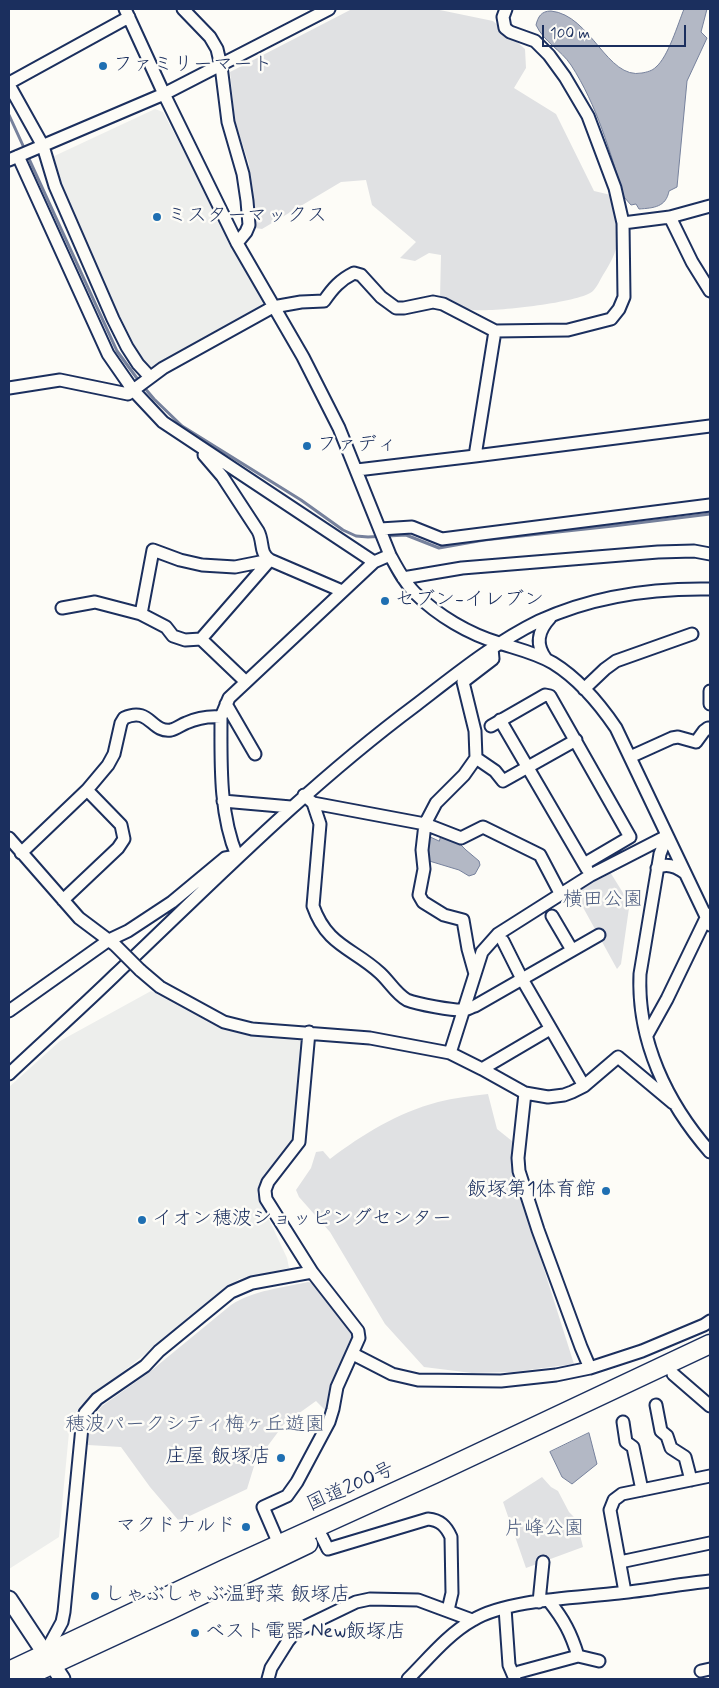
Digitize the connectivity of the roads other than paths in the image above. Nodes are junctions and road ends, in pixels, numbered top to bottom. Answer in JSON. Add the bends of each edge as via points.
{"nodes":[{"id":1,"x":183,"y":9,"type":"edge"},
{"id":2,"x":329,"y":9,"type":"edge"},
{"id":3,"x":506,"y":9,"type":"edge"},
{"id":4,"x":127,"y":13,"type":"edge"},
{"id":5,"x":221,"y":66,"type":"junction"},
{"id":6,"x":9,"y":84,"type":"edge"},
{"id":7,"x":164,"y":94,"type":"junction"},
{"id":8,"x":41,"y":147,"type":"junction"},
{"id":9,"x":13,"y":158,"type":"edge"},
{"id":10,"x":710,"y":206,"type":"edge"},
{"id":11,"x":670,"y":217,"type":"junction"},
{"id":12,"x":623,"y":223,"type":"junction"},
{"id":13,"x":236,"y":242,"type":"junction"},
{"id":14,"x":710,"y":291,"type":"edge"},
{"id":15,"x":273,"y":307,"type":"junction"},
{"id":16,"x":495,"y":332,"type":"junction"},
{"id":17,"x":150,"y":376,"type":"junction"},
{"id":18,"x":9,"y":388,"type":"edge"},
{"id":19,"x":133,"y":390,"type":"junction"},
{"id":20,"x":710,"y":426,"type":"edge"},
{"id":21,"x":195,"y":444,"type":"junction"},
{"id":22,"x":475,"y":456,"type":"junction"},
{"id":23,"x":357,"y":470,"type":"junction"},
{"id":24,"x":710,"y":505,"type":"edge"},
{"id":25,"x":380,"y":529,"type":"junction"},
{"id":26,"x":710,"y":554,"type":"edge"},
{"id":27,"x":390,"y":555,"type":"junction"},
{"id":28,"x":270,"y":560,"type":"junction"},
{"id":29,"x":374,"y":562,"type":"junction"},
{"id":30,"x":403,"y":578,"type":"junction"},
{"id":31,"x":710,"y":589,"type":"edge"},
{"id":32,"x":342,"y":591,"type":"junction"},
{"id":33,"x":62,"y":608,"type":"dead end"},
{"id":34,"x":141,"y":614,"type":"junction"},
{"id":35,"x":551,"y":617,"type":"junction"},
{"id":36,"x":692,"y":634,"type":"dead end"},
{"id":37,"x":201,"y":639,"type":"junction"},
{"id":38,"x":495,"y":646,"type":"junction"},
{"id":39,"x":547,"y":660,"type":"junction"},
{"id":40,"x":246,"y":682,"type":"junction"},
{"id":41,"x":584,"y":688,"type":"junction"},
{"id":42,"x":710,"y":691,"type":"edge"},
{"id":43,"x":226,"y":704,"type":"junction"},
{"id":44,"x":710,"y":704,"type":"edge"},
{"id":45,"x":221,"y":717,"type":"junction"},
{"id":46,"x":709,"y":726,"type":"edge"},
{"id":47,"x":576,"y":740,"type":"junction"},
{"id":48,"x":255,"y":754,"type":"dead end"},
{"id":49,"x":630,"y":757,"type":"junction"},
{"id":50,"x":476,"y":758,"type":"junction"},
{"id":51,"x":528,"y":768,"type":"junction"},
{"id":52,"x":87,"y":790,"type":"junction"},
{"id":53,"x":308,"y":799,"type":"junction"},
{"id":54,"x":224,"y":801,"type":"junction"},
{"id":55,"x":291,"y":807,"type":"junction"},
{"id":56,"x":425,"y":824,"type":"junction"},
{"id":57,"x":667,"y":836,"type":"junction"},
{"id":58,"x":9,"y":838,"type":"edge"},
{"id":59,"x":16,"y":852,"type":"edge"},
{"id":60,"x":237,"y":856,"type":"junction"},
{"id":61,"x":584,"y":864,"type":"junction"},
{"id":62,"x":657,"y":868,"type":"junction"},
{"id":63,"x":685,"y":873,"type":"junction"},
{"id":64,"x":591,"y":875,"type":"junction"},
{"id":65,"x":560,"y":893,"type":"junction"},
{"id":66,"x":63,"y":900,"type":"junction"},
{"id":67,"x":552,"y":916,"type":"dead end"},
{"id":68,"x":709,"y":918,"type":"edge"},
{"id":69,"x":599,"y":935,"type":"dead end"},
{"id":70,"x":503,"y":941,"type":"dead end"},
{"id":71,"x":113,"y":943,"type":"junction"},
{"id":72,"x":572,"y":950,"type":"junction"},
{"id":73,"x":475,"y":974,"type":"junction"},
{"id":74,"x":522,"y":979,"type":"junction"},
{"id":75,"x":464,"y":1010,"type":"junction"},
{"id":76,"x":9,"y":1011,"type":"edge"},
{"id":77,"x":550,"y":1029,"type":"junction"},
{"id":78,"x":309,"y":1032,"type":"junction"},
{"id":79,"x":647,"y":1035,"type":"junction"},
{"id":80,"x":450,"y":1053,"type":"junction"},
{"id":81,"x":482,"y":1069,"type":"junction"},
{"id":82,"x":9,"y":1074,"type":"edge"},
{"id":83,"x":584,"y":1086,"type":"junction"},
{"id":84,"x":525,"y":1093,"type":"junction"},
{"id":85,"x":673,"y":1103,"type":"junction"},
{"id":86,"x":710,"y":1152,"type":"edge"},
{"id":87,"x":312,"y":1272,"type":"junction"},
{"id":88,"x":710,"y":1320,"type":"edge"},
{"id":89,"x":710,"y":1344,"type":"edge"},
{"id":90,"x":353,"y":1354,"type":"junction"},
{"id":91,"x":710,"y":1356,"type":"edge"},
{"id":92,"x":590,"y":1368,"type":"junction"},
{"id":93,"x":673,"y":1374,"type":"junction"},
{"id":94,"x":656,"y":1405,"type":"dead end"},
{"id":95,"x":710,"y":1406,"type":"edge"},
{"id":96,"x":622,"y":1422,"type":"dead end"},
{"id":97,"x":710,"y":1476,"type":"edge"},
{"id":98,"x":691,"y":1480,"type":"junction"},
{"id":99,"x":642,"y":1490,"type":"junction"},
{"id":100,"x":322,"y":1537,"type":"junction"},
{"id":101,"x":710,"y":1543,"type":"edge"},
{"id":102,"x":279,"y":1544,"type":"junction"},
{"id":103,"x":543,"y":1562,"type":"dead end"},
{"id":104,"x":620,"y":1562,"type":"junction"},
{"id":105,"x":710,"y":1582,"type":"edge"},
{"id":106,"x":626,"y":1592,"type":"junction"},
{"id":107,"x":9,"y":1599,"type":"edge"},
{"id":108,"x":544,"y":1601,"type":"junction"},
{"id":109,"x":505,"y":1608,"type":"junction"},
{"id":110,"x":448,"y":1610,"type":"junction"},
{"id":111,"x":472,"y":1620,"type":"junction"},
{"id":112,"x":578,"y":1656,"type":"junction"},
{"id":113,"x":599,"y":1662,"type":"dead end"},
{"id":114,"x":53,"y":1666,"type":"edge"},
{"id":115,"x":9,"y":1671,"type":"edge"},
{"id":116,"x":517,"y":1676,"type":"edge"},
{"id":117,"x":21,"y":1679,"type":"edge"},
{"id":118,"x":268,"y":1679,"type":"edge"},
{"id":119,"x":408,"y":1679,"type":"edge"}],
"edges":[{"from":1,"to":5,"type":"street","via":[[210,37]]},
{"from":2,"to":5,"type":"street"},
{"from":3,"to":12,"type":"street","via":[[503,17],[505,28],[535,41],[549,55],[588,116],[615,188]]},
{"from":4,"to":6,"type":"street"},
{"from":4,"to":7,"type":"street"},
{"from":5,"to":7,"type":"street"},
{"from":5,"to":13,"type":"street","via":[[228,122],[247,201],[249,225]]},
{"from":6,"to":8,"type":"street"},
{"from":7,"to":8,"type":"street"},
{"from":7,"to":13,"type":"street"},
{"from":8,"to":9,"type":"street"},
{"from":8,"to":17,"type":"street","via":[[113,318],[127,347]]},
{"from":9,"to":19,"type":"street","via":[[108,354]]},
{"from":10,"to":11,"type":"street"},
{"from":11,"to":12,"type":"street"},
{"from":11,"to":14,"type":"street"},
{"from":12,"to":16,"type":"street","via":[[624,297],[619,310],[610,319],[568,330]]},
{"from":13,"to":15,"type":"street"},
{"from":15,"to":16,"type":"street","via":[[324,301],[342,279],[354,273],[361,275],[396,308],[433,302],[444,304]]},
{"from":15,"to":17,"type":"street"},
{"from":15,"to":23,"type":"street","via":[[303,357]]},
{"from":16,"to":22,"type":"street"},
{"from":17,"to":19,"type":"street"},
{"from":18,"to":19,"type":"street","via":[[60,380],[128,394]]},
{"from":19,"to":21,"type":"street","via":[[163,422]]},
{"from":20,"to":22,"type":"street"},
{"from":21,"to":28,"type":"street","via":[[222,476],[261,537],[264,557]]},
{"from":21,"to":29,"type":"street"},
{"from":22,"to":23,"type":"street"},
{"from":23,"to":25,"type":"street"},
{"from":24,"to":25,"type":"street","via":[[442,540],[412,527]]},
{"from":25,"to":27,"type":"street"},
{"from":26,"to":30,"type":"street","via":[[658,552],[462,568]]},
{"from":27,"to":29,"type":"street"},
{"from":27,"to":30,"type":"street"},
{"from":28,"to":32,"type":"street"},
{"from":28,"to":34,"type":"street","via":[[235,567],[202,565],[153,550]]},
{"from":28,"to":37,"type":"street"},
{"from":29,"to":32,"type":"street"},
{"from":30,"to":38,"type":"street","via":[[414,592],[448,619]]},
{"from":31,"to":35,"type":"street","via":[[649,590],[618,595]]},
{"from":32,"to":40,"type":"street"},
{"from":33,"to":34,"type":"street","via":[[95,602]]},
{"from":34,"to":37,"type":"street","via":[[166,627],[173,636],[185,640]]},
{"from":35,"to":38,"type":"street"},
{"from":35,"to":39,"type":"street","via":[[543,625],[538,639],[539,648]]},
{"from":36,"to":41,"type":"street","via":[[616,661]]},
{"from":37,"to":40,"type":"street"},
{"from":38,"to":39,"type":"street","via":[[533,653]]},
{"from":38,"to":50,"type":"street","via":[[493,658],[463,682],[475,731]]},
{"from":38,"to":53,"type":"street","via":[[368,741]]},
{"from":39,"to":41,"type":"street"},
{"from":40,"to":43,"type":"street"},
{"from":41,"to":49,"type":"street","via":[[600,704]]},
{"from":42,"to":44,"type":"street"},
{"from":43,"to":45,"type":"street"},
{"from":43,"to":48,"type":"street"},
{"from":45,"to":52,"type":"street","via":[[198,719],[172,730],[158,728],[144,716],[136,714],[124,718],[114,754]]},
{"from":45,"to":54,"type":"street"},
{"from":46,"to":49,"type":"street","via":[[696,742],[672,738]]},
{"from":47,"to":51,"type":"street"},
{"from":47,"to":51,"type":"street","via":[[550,696],[545,695],[496,723]]},
{"from":47,"to":61,"type":"street","via":[[630,837]]},
{"from":49,"to":57,"type":"street"},
{"from":50,"to":51,"type":"street","via":[[495,771],[503,782]]},
{"from":50,"to":56,"type":"street","via":[[436,803]]},
{"from":51,"to":61,"type":"street"},
{"from":52,"to":59,"type":"street"},
{"from":52,"to":66,"type":"street","via":[[121,825],[124,839]]},
{"from":53,"to":55,"type":"street"},
{"from":53,"to":56,"type":"street"},
{"from":53,"to":75,"type":"street","via":[[317,811],[320,824],[313,906],[327,934],[386,978],[405,999]]},
{"from":54,"to":55,"type":"street"},
{"from":54,"to":60,"type":"street"},
{"from":55,"to":60,"type":"street"},
{"from":56,"to":65,"type":"street","via":[[462,838],[483,827],[540,855]]},
{"from":56,"to":73,"type":"street","via":[[420,899],[444,915],[464,920]]},
{"from":57,"to":62,"type":"street"},
{"from":57,"to":63,"type":"street"},
{"from":57,"to":64,"type":"street"},
{"from":58,"to":59,"type":"street"},
{"from":59,"to":66,"type":"street"},
{"from":60,"to":71,"type":"street","via":[[225,858],[172,902]]},
{"from":60,"to":82,"type":"street"},
{"from":61,"to":64,"type":"street"},
{"from":62,"to":63,"type":"street","via":[[672,866]]},
{"from":62,"to":79,"type":"street","via":[[640,974]]},
{"from":63,"to":68,"type":"street"},
{"from":64,"to":65,"type":"street"},
{"from":65,"to":73,"type":"street","via":[[498,934],[482,952]]},
{"from":66,"to":71,"type":"street","via":[[80,918]]},
{"from":67,"to":72,"type":"street"},
{"from":68,"to":79,"type":"street"},
{"from":69,"to":72,"type":"street"},
{"from":70,"to":74,"type":"street"},
{"from":71,"to":76,"type":"street"},
{"from":71,"to":78,"type":"street","bridge":true,"via":[[160,987],[224,1022],[252,1029]]},
{"from":72,"to":74,"type":"street"},
{"from":73,"to":75,"type":"street"},
{"from":74,"to":75,"type":"street"},
{"from":74,"to":77,"type":"street"},
{"from":75,"to":80,"type":"street"},
{"from":77,"to":81,"type":"street"},
{"from":77,"to":83,"type":"street"},
{"from":78,"to":80,"type":"street","via":[[370,1038]]},
{"from":78,"to":87,"type":"street","via":[[299,1142],[265,1190],[266,1199]]},
{"from":79,"to":85,"type":"street","via":[[651,1054]]},
{"from":80,"to":81,"type":"street"},
{"from":81,"to":84,"type":"street"},
{"from":83,"to":84,"type":"street","via":[[564,1095]]},
{"from":83,"to":85,"type":"street","via":[[618,1058]]},
{"from":84,"to":92,"type":"street","via":[[519,1171]]},
{"from":85,"to":86,"type":"street"},
{"from":87,"to":90,"type":"street","via":[[358,1331]]},
{"from":87,"to":114,"type":"street","via":[[252,1283],[231,1292],[145,1366],[97,1399],[84,1413],[62,1622]]},
{"from":88,"to":92,"type":"street","via":[[642,1351]]},
{"from":89,"to":102,"type":"highway","name":"国道200号"},
{"from":90,"to":92,"type":"street","via":[[392,1374],[418,1380],[501,1381]]},
{"from":90,"to":102,"type":"street","via":[[337,1388],[329,1422],[297,1482],[287,1496],[263,1507]]},
{"from":91,"to":93,"type":"highway","name":"国道200号"},
{"from":93,"to":95,"type":"street"},
{"from":93,"to":100,"type":"highway","name":"国道200号"},
{"from":94,"to":98,"type":"street","via":[[661,1430],[671,1448],[685,1457]]},
{"from":96,"to":99,"type":"street","via":[[626,1442],[633,1448]]},
{"from":97,"to":98,"type":"street"},
{"from":98,"to":99,"type":"street"},
{"from":99,"to":104,"type":"street","via":[[622,1494],[611,1504]]},
{"from":100,"to":110,"type":"street","via":[[328,1549],[436,1519],[451,1537],[452,1593]]},
{"from":100,"to":114,"type":"highway","name":"国道200号"},
{"from":101,"to":104,"type":"street"},
{"from":102,"to":114,"type":"highway","name":"国道200号"},
{"from":103,"to":108,"type":"street"},
{"from":104,"to":106,"type":"street"},
{"from":105,"to":106,"type":"street"},
{"from":106,"to":108,"type":"street"},
{"from":107,"to":114,"type":"main road"},
{"from":108,"to":109,"type":"street"},
{"from":108,"to":112,"type":"street","via":[[567,1624]]},
{"from":109,"to":111,"type":"street"},
{"from":109,"to":116,"type":"street","via":[[509,1665]]},
{"from":110,"to":111,"type":"street"},
{"from":110,"to":118,"type":"street","via":[[418,1600],[370,1599],[356,1602],[296,1631]]},
{"from":111,"to":119,"type":"street"},
{"from":112,"to":113,"type":"street"},
{"from":112,"to":116,"type":"street"},
{"from":114,"to":115,"type":"highway","name":"国道200号"},
{"from":114,"to":117,"type":"highway","name":"国道200号"}]}
